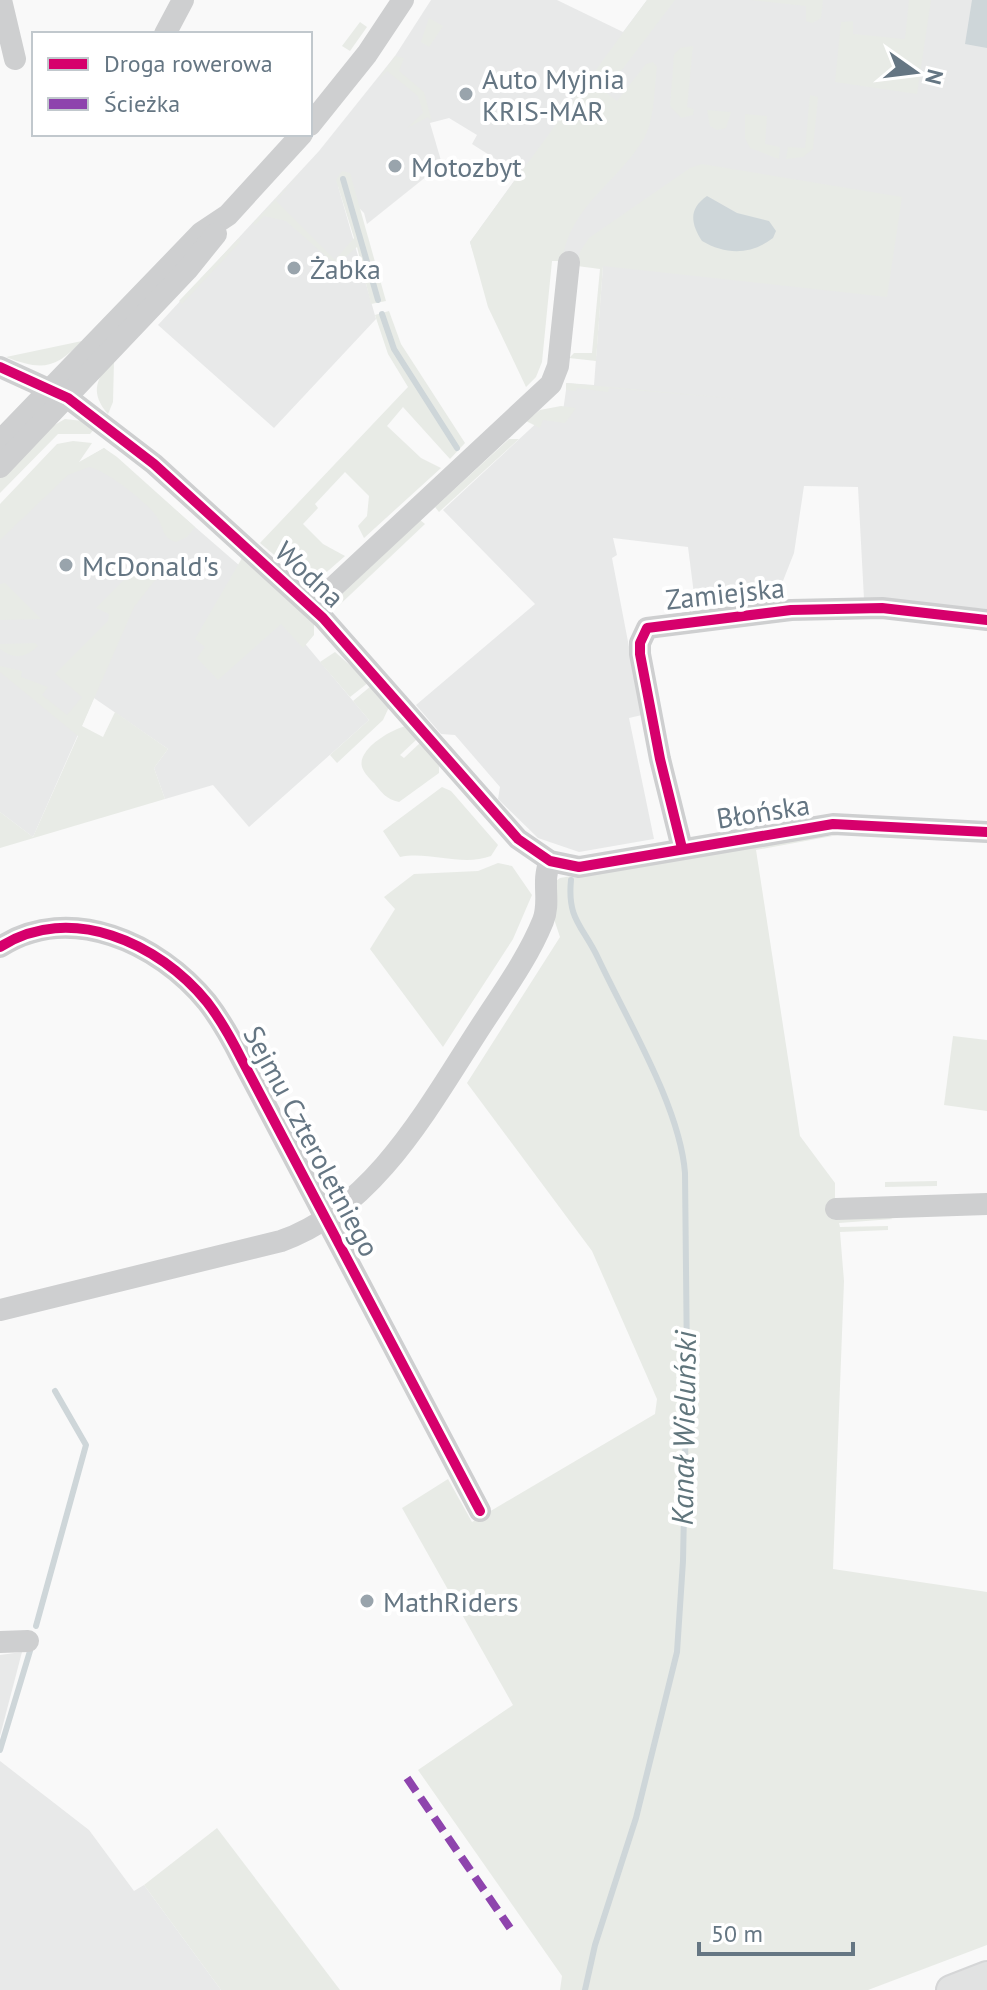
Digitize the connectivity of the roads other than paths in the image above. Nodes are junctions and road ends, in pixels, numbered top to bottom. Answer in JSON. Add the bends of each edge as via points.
{"nodes":[{"id":1,"x":1,"y":0,"type":"edge"},
{"id":2,"x":183,"y":0,"type":"edge"},
{"id":3,"x":403,"y":0,"type":"edge"},
{"id":4,"x":166,"y":32,"type":"edge"},
{"id":5,"x":15,"y":59,"type":"dead end"},
{"id":6,"x":312,"y":123,"type":"edge"},
{"id":7,"x":300,"y":136,"type":"edge"},
{"id":8,"x":569,"y":262,"type":"dead end"},
{"id":9,"x":0,"y":367,"type":"edge"},
{"id":10,"x":59,"y":393,"type":"junction"},
{"id":11,"x":0,"y":441,"type":"edge"},
{"id":12,"x":0,"y":467,"type":"edge"},
{"id":13,"x":312,"y":607,"type":"junction"},
{"id":14,"x":987,"y":620,"type":"edge"},
{"id":15,"x":987,"y":832,"type":"edge"},
{"id":16,"x":682,"y":848,"type":"junction"},
{"id":17,"x":550,"y":861,"type":"junction"},
{"id":18,"x":0,"y":947,"type":"edge"},
{"id":19,"x":987,"y":1204,"type":"edge"},
{"id":20,"x":836,"y":1209,"type":"dead end"},
{"id":21,"x":326,"y":1218,"type":"junction"},
{"id":22,"x":0,"y":1310,"type":"edge"},
{"id":23,"x":480,"y":1511,"type":"dead end"},
{"id":24,"x":28,"y":1641,"type":"dead end"},
{"id":25,"x":0,"y":1642,"type":"edge"},
{"id":26,"x":987,"y":1976,"type":"edge"},
{"id":27,"x":951,"y":1990,"type":"edge"}],
"edges":[{"from":1,"to":5,"type":"street"},
{"from":2,"to":4,"type":"street"},
{"from":3,"to":6,"type":"street"},
{"from":7,"to":10,"type":"street","via":[[224,219],[201,233]]},
{"from":8,"to":13,"type":"street","name":"Wodna","via":[[558,366],[551,384]]},
{"from":9,"to":10,"type":"street","name":"Wodna"},
{"from":10,"to":11,"type":"street"},
{"from":10,"to":12,"type":"street"},
{"from":10,"to":13,"type":"street","name":"Wodna","via":[[154,464]]},
{"from":13,"to":17,"type":"street","name":"Wodna","via":[[497,817]]},
{"from":14,"to":16,"type":"street","name":"Zamiejska","via":[[882,608],[822,609],[647,628],[640,654]]},
{"from":15,"to":16,"type":"street","name":"Błońska","via":[[833,824]]},
{"from":16,"to":17,"type":"street","name":"Błońska","via":[[579,867]]},
{"from":17,"to":21,"type":"street","via":[[544,877],[544,919],[511,980],[397,1150]]},
{"from":18,"to":21,"type":"street","name":"Sejmu Czteroletniego","via":[[38,931],[92,929],[140,947],[187,981],[225,1028]]},
{"from":19,"to":20,"type":"street"},
{"from":21,"to":22,"type":"street","via":[[281,1241]]},
{"from":21,"to":23,"type":"street","name":"Sejmu Czteroletniego"},
{"from":24,"to":25,"type":"street"},
{"from":26,"to":27,"type":"main road"}]}
